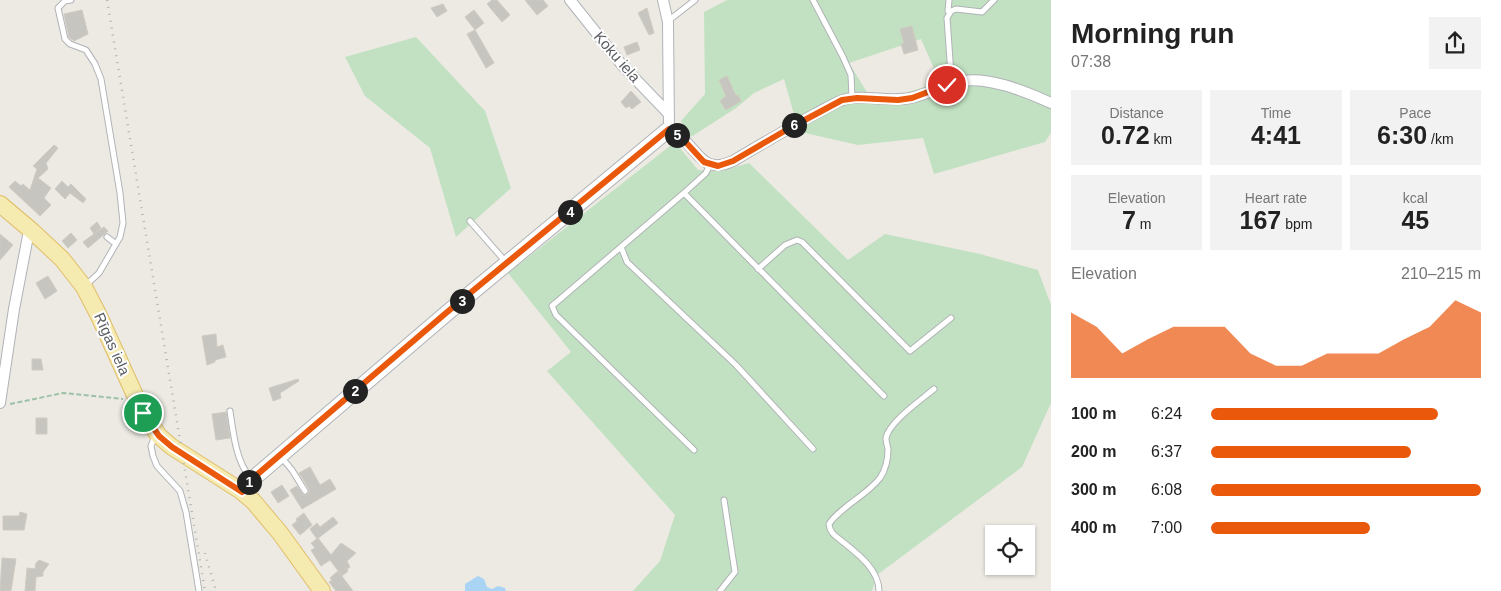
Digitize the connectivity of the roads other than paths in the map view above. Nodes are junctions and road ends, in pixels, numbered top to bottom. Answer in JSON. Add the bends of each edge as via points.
{"nodes":[{"id":1,"x":71,"y":0,"type":"edge"},
{"id":2,"x":570,"y":0,"type":"edge"},
{"id":3,"x":663,"y":0,"type":"edge"},
{"id":4,"x":695,"y":0,"type":"edge"},
{"id":5,"x":813,"y":0,"type":"edge"},
{"id":6,"x":949,"y":0,"type":"edge"},
{"id":7,"x":994,"y":0,"type":"edge"},
{"id":8,"x":950,"y":13,"type":"junction"},
{"id":9,"x":668,"y":22,"type":"junction"},
{"id":10,"x":947,"y":85,"type":"junction"},
{"id":11,"x":852,"y":98,"type":"junction"},
{"id":12,"x":1051,"y":104,"type":"edge"},
{"id":13,"x":668,"y":112,"type":"junction"},
{"id":14,"x":669,"y":129,"type":"junction"},
{"id":15,"x":710,"y":164,"type":"junction"},
{"id":16,"x":684,"y":193,"type":"junction"},
{"id":17,"x":0,"y":204,"type":"edge"},
{"id":18,"x":470,"y":221,"type":"dead end"},
{"id":19,"x":32,"y":231,"type":"junction"},
{"id":20,"x":107,"y":237,"type":"dead end"},
{"id":21,"x":116,"y":244,"type":"junction"},
{"id":22,"x":621,"y":247,"type":"junction"},
{"id":23,"x":507,"y":263,"type":"junction"},
{"id":24,"x":758,"y":268,"type":"junction"},
{"id":25,"x":84,"y":287,"type":"junction"},
{"id":26,"x":951,"y":318,"type":"dead end"},
{"id":27,"x":934,"y":389,"type":"dead end"},
{"id":28,"x":884,"y":396,"type":"dead end"},
{"id":29,"x":4,"y":403,"type":"edge"},
{"id":30,"x":230,"y":411,"type":"dead end"},
{"id":31,"x":157,"y":434,"type":"junction"},
{"id":32,"x":813,"y":449,"type":"dead end"},
{"id":33,"x":694,"y":450,"type":"dead end"},
{"id":34,"x":280,"y":456,"type":"junction"},
{"id":35,"x":247,"y":485,"type":"junction"},
{"id":36,"x":305,"y":491,"type":"dead end"},
{"id":37,"x":724,"y":500,"type":"dead end"},
{"id":38,"x":199,"y":591,"type":"edge"},
{"id":39,"x":322,"y":591,"type":"edge"},
{"id":40,"x":720,"y":591,"type":"edge"},
{"id":41,"x":879,"y":591,"type":"edge"}],
"edges":[{"from":1,"to":21,"type":"lane","via":[[58,8],[65,39],[86,50],[101,79],[123,223]]},
{"from":2,"to":13,"type":"street","name":"Koku iela","via":[[622,65]]},
{"from":3,"to":9,"type":"street"},
{"from":4,"to":9,"type":"lane"},
{"from":5,"to":11,"type":"lane","via":[[851,75]]},
{"from":6,"to":8,"type":"lane"},
{"from":7,"to":8,"type":"lane","via":[[982,12],[956,9]]},
{"from":8,"to":10,"type":"lane","via":[[947,18],[951,75]]},
{"from":9,"to":13,"type":"street"},
{"from":10,"to":11,"type":"street","via":[[898,100]]},
{"from":10,"to":12,"type":"street","via":[[984,81],[1029,93]]},
{"from":11,"to":15,"type":"street","via":[[821,111],[733,161],[718,166]]},
{"from":13,"to":14,"type":"street"},
{"from":14,"to":15,"type":"street"},
{"from":14,"to":23,"type":"street"},
{"from":15,"to":16,"type":"lane","via":[[706,173]]},
{"from":16,"to":22,"type":"lane"},
{"from":16,"to":24,"type":"lane"},
{"from":17,"to":19,"type":"main road","name":"Rīgas iela"},
{"from":18,"to":23,"type":"lane"},
{"from":19,"to":25,"type":"main road","name":"Rīgas iela","via":[[62,259]]},
{"from":19,"to":29,"type":"street","via":[[28,236],[14,309]]},
{"from":20,"to":21,"type":"lane"},
{"from":21,"to":25,"type":"lane","via":[[99,273]]},
{"from":22,"to":32,"type":"lane","via":[[626,262],[736,365]]},
{"from":22,"to":33,"type":"lane","via":[[552,306],[556,315]]},
{"from":23,"to":34,"type":"street"},
{"from":24,"to":26,"type":"lane","via":[[785,245],[797,240],[802,242],[910,351]]},
{"from":24,"to":28,"type":"lane"},
{"from":25,"to":31,"type":"main road","name":"Rīgas iela","via":[[137,400]]},
{"from":27,"to":41,"type":"lane","via":[[890,427],[886,438],[887,463],[878,480],[829,524],[833,535],[870,566]]},
{"from":30,"to":35,"type":"lane","via":[[238,452],[248,474]]},
{"from":31,"to":35,"type":"main road","name":"Rīgas iela","via":[[172,447]]},
{"from":31,"to":38,"type":"lane","via":[[151,446],[153,456],[157,466],[180,491]]},
{"from":34,"to":35,"type":"street"},
{"from":34,"to":36,"type":"lane"},
{"from":35,"to":39,"type":"main road","name":"Rīgas iela","via":[[253,502]]},
{"from":37,"to":40,"type":"lane","via":[[734,572]]}]}
